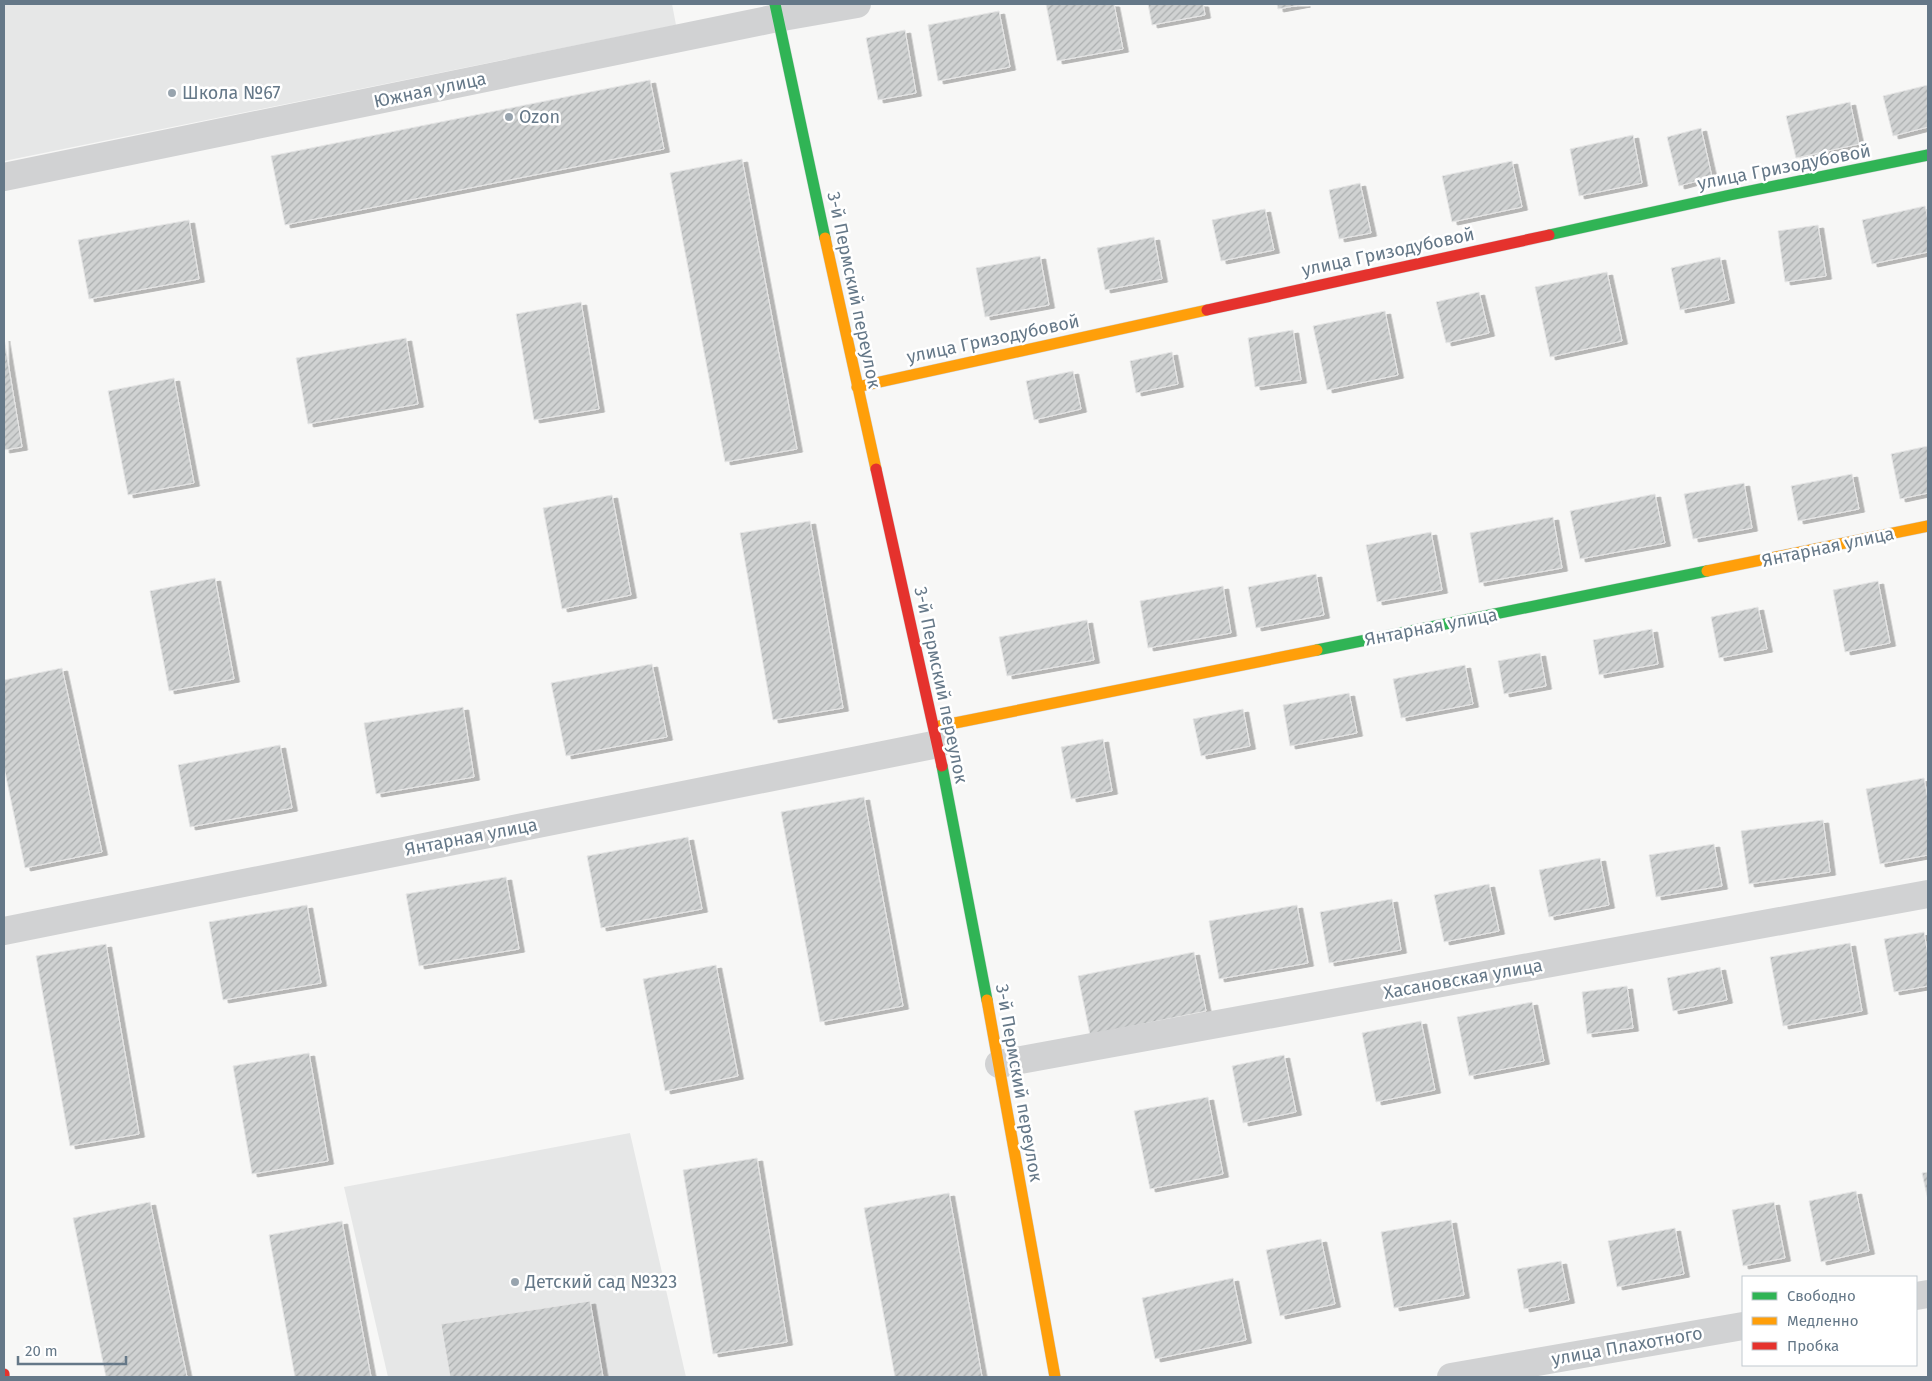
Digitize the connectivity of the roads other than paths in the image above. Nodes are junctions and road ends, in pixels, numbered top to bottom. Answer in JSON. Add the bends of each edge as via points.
{"nodes":[{"id":1,"x":857,"y":4,"type":"edge"},
{"id":2,"x":776,"y":11,"type":"edge"},
{"id":3,"x":1928,"y":156,"type":"edge"},
{"id":4,"x":4,"y":177,"type":"edge"},
{"id":5,"x":857,"y":387,"type":"junction"},
{"id":6,"x":1928,"y":526,"type":"edge"},
{"id":7,"x":936,"y":736,"type":"junction"},
{"id":8,"x":1928,"y":894,"type":"edge"},
{"id":9,"x":4,"y":931,"type":"edge"},
{"id":10,"x":999,"y":1064,"type":"junction"},
{"id":11,"x":1742,"y":1326,"type":"edge"},
{"id":12,"x":1055,"y":1377,"type":"edge"},
{"id":13,"x":1451,"y":1377,"type":"edge"}],
"edges":[{"from":1,"to":2,"type":"street","name":"Южная улица"},
{"from":2,"to":4,"type":"street","name":"Южная улица"},
{"from":2,"to":5,"type":"street","name":"3-й Пермский переулок"},
{"from":3,"to":5,"type":"street","name":"улица Гризодубовой","via":[[1730,195]]},
{"from":5,"to":7,"type":"street","name":"3-й Пермский переулок"},
{"from":6,"to":7,"type":"street","name":"Янтарная улица"},
{"from":7,"to":9,"type":"street","name":"Янтарная улица"},
{"from":7,"to":10,"type":"street","name":"3-й Пермский переулок"},
{"from":8,"to":10,"type":"street","name":"Хасановская улица"},
{"from":10,"to":12,"type":"street","name":"3-й Пермский переулок"},
{"from":11,"to":13,"type":"street","name":"улица Плахотного"}]}
